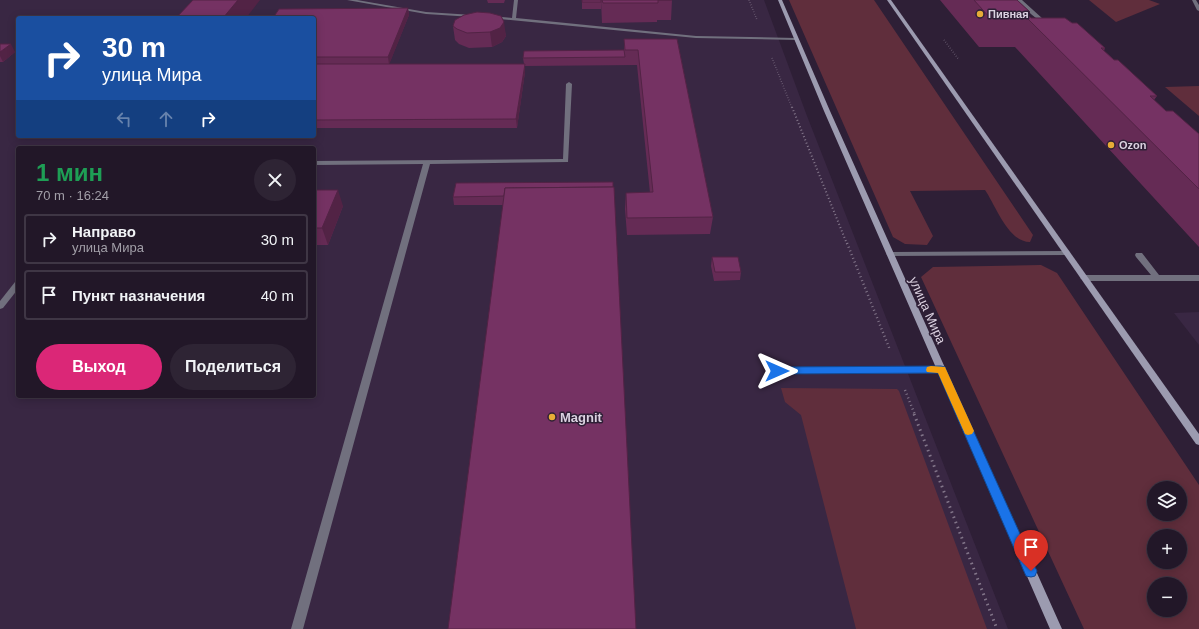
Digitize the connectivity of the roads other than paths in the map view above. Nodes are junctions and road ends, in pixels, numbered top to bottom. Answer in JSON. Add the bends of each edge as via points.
{"nodes":[{"id":1,"x":350,"y":0,"type":"edge"},
{"id":2,"x":516,"y":0,"type":"edge"},
{"id":3,"x":780,"y":0,"type":"edge"},
{"id":4,"x":889,"y":0,"type":"edge"},
{"id":5,"x":1019,"y":0,"type":"edge"},
{"id":6,"x":1194,"y":0,"type":"edge"},
{"id":7,"x":1199,"y":10,"type":"edge"},
{"id":8,"x":514,"y":19,"type":"junction"},
{"id":9,"x":1054,"y":27,"type":"edge"},
{"id":10,"x":796,"y":39,"type":"junction"},
{"id":11,"x":570,"y":84,"type":"dead end"},
{"id":12,"x":427,"y":162,"type":"junction"},
{"id":13,"x":316,"y":163,"type":"edge"},
{"id":14,"x":1066,"y":253,"type":"junction"},
{"id":15,"x":890,"y":254,"type":"junction"},
{"id":16,"x":1139,"y":255,"type":"dead end"},
{"id":17,"x":1084,"y":278,"type":"junction"},
{"id":18,"x":1157,"y":278,"type":"junction"},
{"id":19,"x":1199,"y":278,"type":"edge"},
{"id":20,"x":16,"y":286,"type":"edge"},
{"id":21,"x":0,"y":306,"type":"edge"},
{"id":22,"x":941,"y":370,"type":"junction"},
{"id":23,"x":777,"y":371,"type":"dead end"},
{"id":24,"x":1199,"y":441,"type":"edge"},
{"id":25,"x":297,"y":629,"type":"edge"},
{"id":26,"x":1056,"y":629,"type":"edge"}],
"edges":[{"from":1,"to":8,"type":"lane","via":[[426,12]]},
{"from":2,"to":8,"type":"lane"},
{"from":3,"to":10,"type":"main road","name":"улица Мира"},
{"from":4,"to":14,"type":"main road"},
{"from":5,"to":9,"type":"lane","via":[[1041,20]]},
{"from":6,"to":7,"type":"lane"},
{"from":8,"to":10,"type":"lane","via":[[696,37]]},
{"from":10,"to":15,"type":"main road","name":"улица Мира"},
{"from":11,"to":12,"type":"lane","via":[[566,161]]},
{"from":12,"to":13,"type":"lane"},
{"from":12,"to":25,"type":"lane"},
{"from":14,"to":15,"type":"lane"},
{"from":14,"to":17,"type":"main road"},
{"from":15,"to":22,"type":"main road","name":"улица Мира"},
{"from":16,"to":18,"type":"lane"},
{"from":17,"to":18,"type":"lane"},
{"from":17,"to":24,"type":"main road"},
{"from":18,"to":19,"type":"lane"},
{"from":20,"to":21,"type":"lane"},
{"from":22,"to":23,"type":"lane"},
{"from":22,"to":26,"type":"main road","name":"улица Мира"}]}
